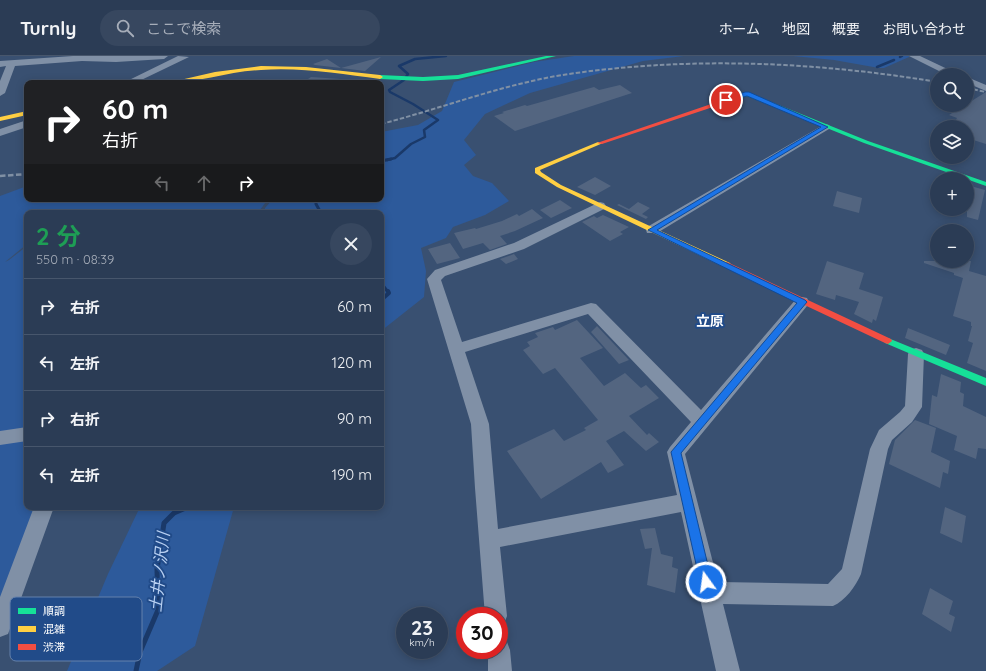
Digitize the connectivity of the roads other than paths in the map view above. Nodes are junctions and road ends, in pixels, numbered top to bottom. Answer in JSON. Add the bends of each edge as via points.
{"nodes":[{"id":1,"x":164,"y":56,"type":"edge"},
{"id":2,"x":182,"y":56,"type":"edge"},
{"id":3,"x":553,"y":56,"type":"edge"},
{"id":4,"x":913,"y":56,"type":"edge"},
{"id":5,"x":0,"y":64,"type":"edge"},
{"id":6,"x":11,"y":64,"type":"junction"},
{"id":7,"x":940,"y":68,"type":"edge"},
{"id":8,"x":134,"y":80,"type":"edge"},
{"id":9,"x":186,"y":80,"type":"edge"},
{"id":10,"x":974,"y":83,"type":"edge"},
{"id":11,"x":986,"y":88,"type":"edge"},
{"id":12,"x":0,"y":92,"type":"edge"},
{"id":13,"x":24,"y":114,"type":"edge"},
{"id":14,"x":0,"y":119,"type":"edge"},
{"id":15,"x":24,"y":124,"type":"edge"},
{"id":16,"x":825,"y":127,"type":"junction"},
{"id":17,"x":0,"y":133,"type":"edge"},
{"id":18,"x":986,"y":184,"type":"edge"},
{"id":19,"x":600,"y":206,"type":"junction"},
{"id":20,"x":652,"y":230,"type":"junction"},
{"id":21,"x":802,"y":302,"type":"junction"},
{"id":22,"x":457,"y":349,"type":"junction"},
{"id":23,"x":916,"y":354,"type":"junction"},
{"id":24,"x":986,"y":382,"type":"edge"},
{"id":25,"x":702,"y":422,"type":"junction"},
{"id":26,"x":24,"y":434,"type":"edge"},
{"id":27,"x":0,"y":438,"type":"edge"},
{"id":28,"x":687,"y":502,"type":"junction"},
{"id":29,"x":43,"y":510,"type":"edge"},
{"id":30,"x":489,"y":540,"type":"junction"},
{"id":31,"x":709,"y":594,"type":"junction"},
{"id":32,"x":11,"y":597,"type":"edge"},
{"id":33,"x":10,"y":599,"type":"edge"},
{"id":34,"x":495,"y":607,"type":"edge"},
{"id":35,"x":0,"y":626,"type":"edge"},
{"id":36,"x":499,"y":659,"type":"edge"},
{"id":37,"x":500,"y":671,"type":"edge"},
{"id":38,"x":728,"y":671,"type":"edge"}],
"edges":[{"from":1,"to":6,"type":"street","via":[[131,59],[82,58]]},
{"from":2,"to":8,"type":"street","via":[[185,57],[160,66]]},
{"from":3,"to":9,"type":"street","via":[[457,77],[416,79],[273,68],[228,72]]},
{"from":4,"to":7,"type":"street"},
{"from":5,"to":6,"type":"street"},
{"from":6,"to":12,"type":"street"},
{"from":10,"to":11,"type":"street"},
{"from":13,"to":14,"type":"street"},
{"from":15,"to":17,"type":"street"},
{"from":16,"to":18,"type":"street","via":[[923,164]]},
{"from":16,"to":19,"type":"street","via":[[747,94],[610,139],[537,169],[538,173],[559,186]]},
{"from":16,"to":20,"type":"street"},
{"from":19,"to":20,"type":"street"},
{"from":19,"to":22,"type":"street","via":[[519,246],[440,272],[434,279]]},
{"from":20,"to":21,"type":"street"},
{"from":21,"to":23,"type":"street"},
{"from":21,"to":25,"type":"street"},
{"from":22,"to":25,"type":"street","via":[[591,308]]},
{"from":22,"to":30,"type":"street","via":[[480,424]]},
{"from":23,"to":24,"type":"street"},
{"from":23,"to":31,"type":"street","via":[[913,407],[885,436],[851,574],[833,595]]},
{"from":25,"to":28,"type":"street","via":[[676,452]]},
{"from":26,"to":27,"type":"street"},
{"from":28,"to":30,"type":"street"},
{"from":28,"to":31,"type":"street"},
{"from":29,"to":32,"type":"street"},
{"from":30,"to":34,"type":"street"},
{"from":31,"to":38,"type":"street"},
{"from":33,"to":35,"type":"street"},
{"from":36,"to":37,"type":"street"}]}
